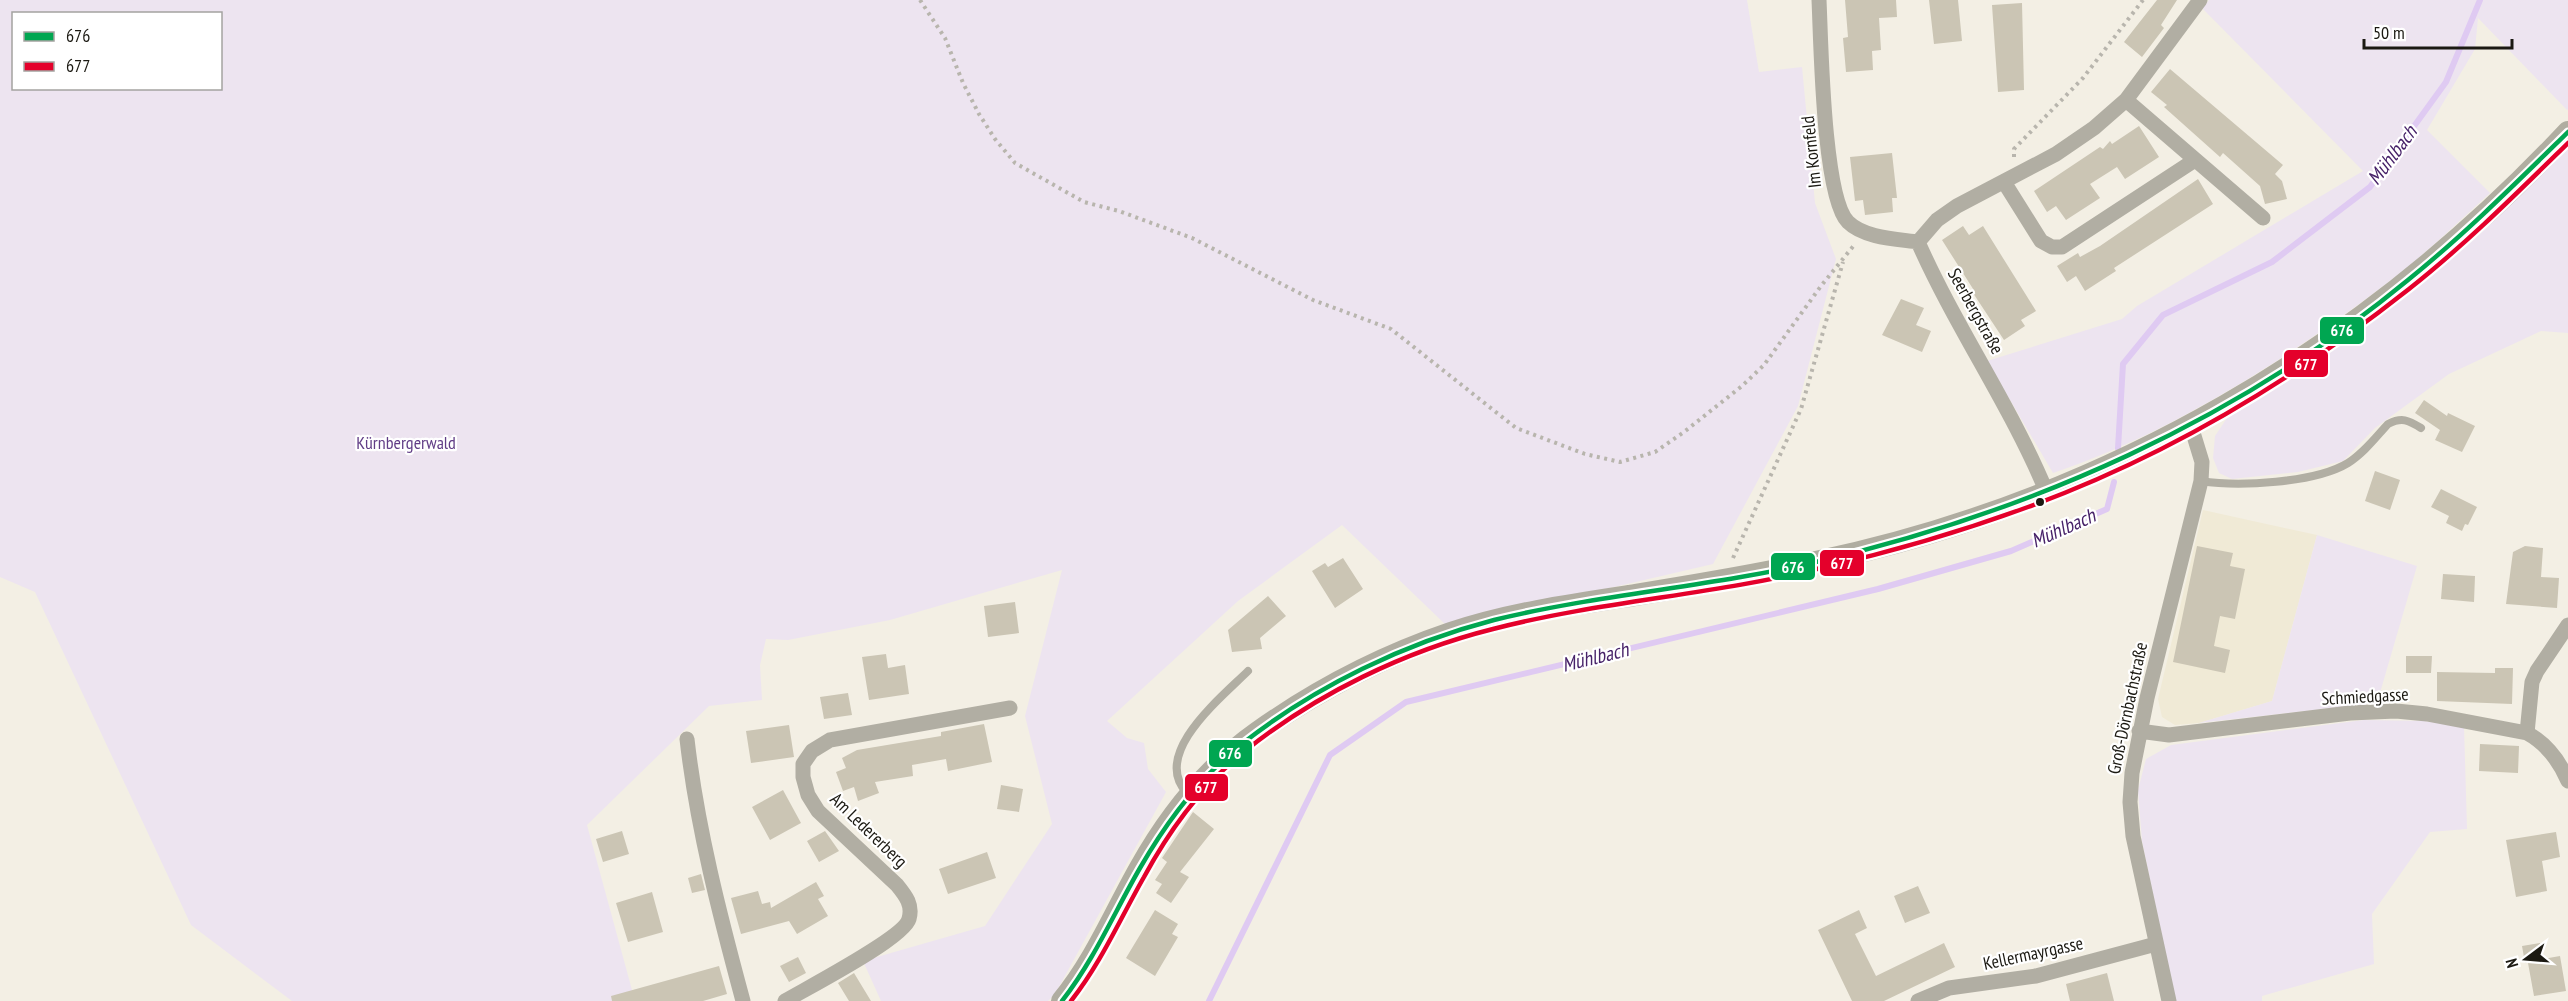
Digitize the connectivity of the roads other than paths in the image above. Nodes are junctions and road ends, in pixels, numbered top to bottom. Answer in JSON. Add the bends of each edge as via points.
{"nodes":[{"id":1,"x":1819,"y":0,"type":"edge"},
{"id":2,"x":2200,"y":0,"type":"edge"},
{"id":3,"x":2126,"y":100,"type":"junction"},
{"id":4,"x":2568,"y":132,"type":"edge"},
{"id":5,"x":2195,"y":160,"type":"junction"},
{"id":6,"x":2010,"y":179,"type":"junction"},
{"id":7,"x":2263,"y":218,"type":"dead end"},
{"id":8,"x":1918,"y":242,"type":"junction"},
{"id":9,"x":2191,"y":426,"type":"junction"},
{"id":10,"x":2421,"y":428,"type":"dead end"},
{"id":11,"x":2201,"y":481,"type":"junction"},
{"id":12,"x":2047,"y":493,"type":"junction"},
{"id":13,"x":2568,"y":625,"type":"edge"},
{"id":14,"x":1248,"y":671,"type":"dead end"},
{"id":15,"x":1010,"y":708,"type":"dead end"},
{"id":16,"x":2139,"y":731,"type":"junction"},
{"id":17,"x":2527,"y":733,"type":"junction"},
{"id":18,"x":687,"y":739,"type":"dead end"},
{"id":19,"x":2568,"y":781,"type":"edge"},
{"id":20,"x":1188,"y":794,"type":"junction"},
{"id":21,"x":2156,"y":944,"type":"junction"},
{"id":22,"x":743,"y":1001,"type":"edge"},
{"id":23,"x":785,"y":1001,"type":"edge"},
{"id":24,"x":1062,"y":1001,"type":"edge"},
{"id":25,"x":1918,"y":1001,"type":"edge"},
{"id":26,"x":2169,"y":1001,"type":"edge"}],
"edges":[{"from":1,"to":8,"type":"street","name":"Im Kornfeld","via":[[1828,155],[1840,210],[1848,223],[1864,232]]},
{"from":2,"to":3,"type":"street"},
{"from":3,"to":5,"type":"street"},
{"from":3,"to":6,"type":"street","via":[[2056,154]]},
{"from":4,"to":9,"type":"street","via":[[2460,238],[2361,319],[2256,389]]},
{"from":5,"to":6,"type":"street","via":[[2062,247],[2041,241]]},
{"from":5,"to":7,"type":"street"},
{"from":6,"to":8,"type":"street","via":[[1957,206],[1937,220]]},
{"from":8,"to":12,"type":"street","name":"Seerbergstraße","via":[[2028,447]]},
{"from":9,"to":11,"type":"street","name":"Groß-Dörnbachstraße","via":[[2202,462]]},
{"from":9,"to":12,"type":"street"},
{"from":10,"to":11,"type":"lane","via":[[2405,419],[2396,420],[2349,462],[2316,475],[2248,484]]},
{"from":11,"to":16,"type":"street","name":"Groß-Dörnbachstraße"},
{"from":12,"to":20,"type":"street","via":[[1896,544],[1722,581],[1516,615],[1450,633],[1304,702],[1224,758]]},
{"from":13,"to":17,"type":"street","via":[[2536,670]]},
{"from":14,"to":20,"type":"lane","via":[[1193,727],[1180,750],[1177,777]]},
{"from":15,"to":23,"type":"street","name":"Am Ledererberg","via":[[830,740],[812,751],[803,764],[803,777],[818,811],[897,885],[911,909],[902,931]]},
{"from":16,"to":17,"type":"street","name":"Schmiedgasse","via":[[2169,735],[2396,711]]},
{"from":16,"to":21,"type":"street","name":"Groß-Dörnbachstraße","via":[[2132,773],[2132,825]]},
{"from":17,"to":19,"type":"street","name":"Schmiedgasse","via":[[2551,751]]},
{"from":18,"to":22,"type":"street","via":[[717,897]]},
{"from":20,"to":24,"type":"street"},
{"from":21,"to":25,"type":"street","name":"Kellermayrgasse","via":[[2036,976],[1949,988]]},
{"from":21,"to":26,"type":"street","name":"Groß-Dörnbachstraße"}]}
